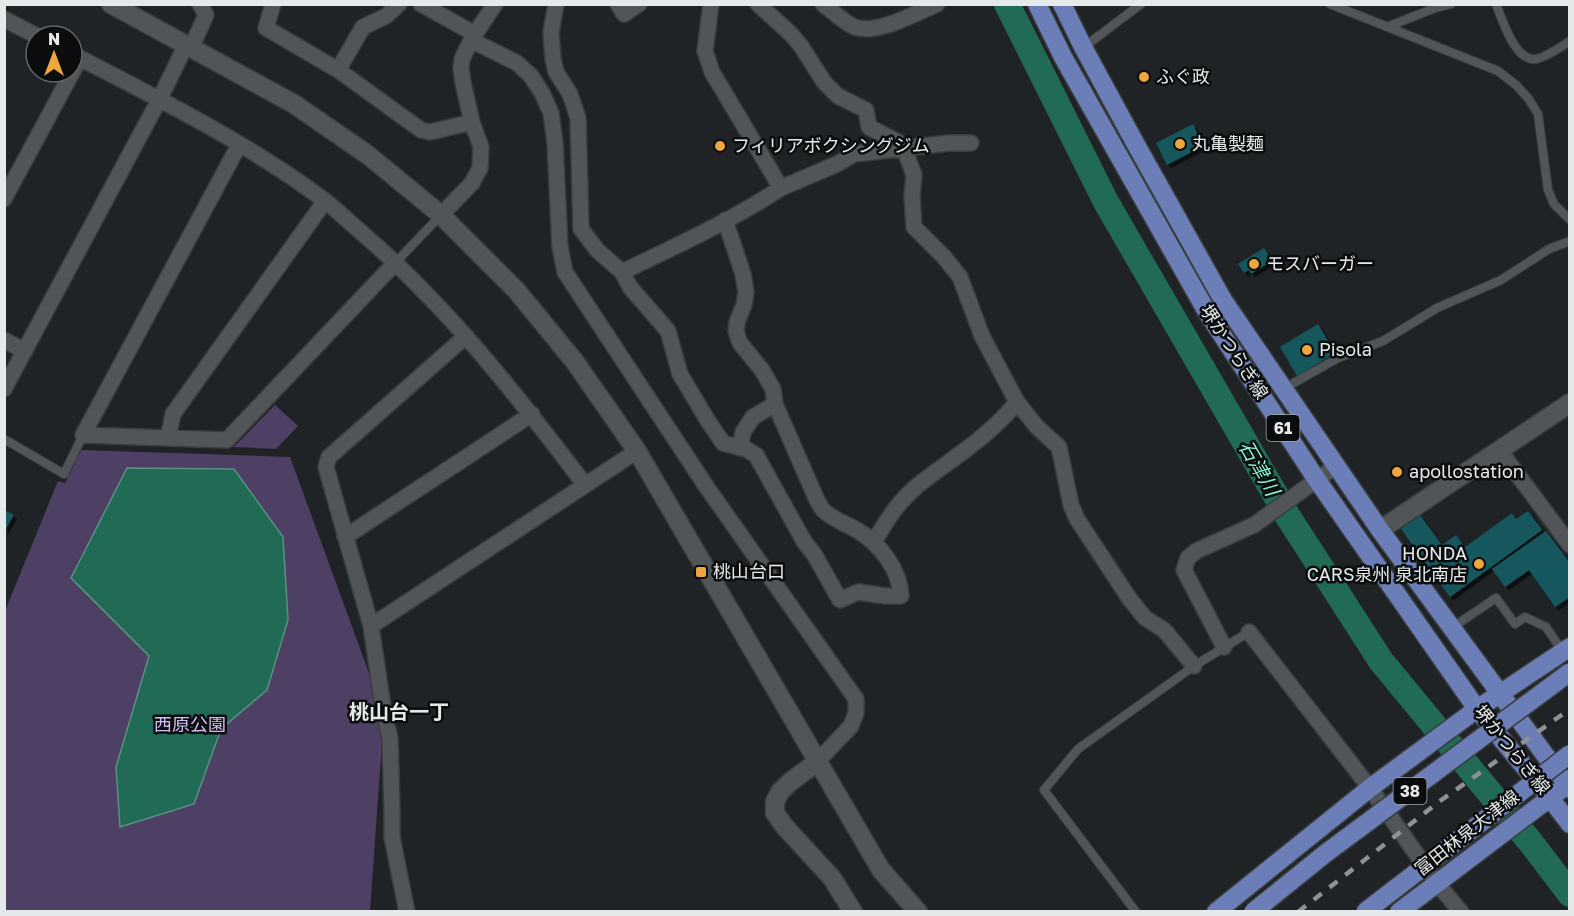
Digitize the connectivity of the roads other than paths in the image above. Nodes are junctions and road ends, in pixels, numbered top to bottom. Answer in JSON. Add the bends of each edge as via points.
{"nodes":[{"id":1,"x":111,"y":4,"type":"edge"},
{"id":2,"x":200,"y":4,"type":"edge"},
{"id":3,"x":273,"y":4,"type":"edge"},
{"id":4,"x":399,"y":4,"type":"edge"},
{"id":5,"x":421,"y":4,"type":"edge"},
{"id":6,"x":495,"y":4,"type":"edge"},
{"id":7,"x":556,"y":4,"type":"edge"},
{"id":8,"x":618,"y":4,"type":"edge"},
{"id":9,"x":639,"y":4,"type":"edge"},
{"id":10,"x":711,"y":4,"type":"edge"},
{"id":11,"x":758,"y":4,"type":"edge"},
{"id":12,"x":823,"y":4,"type":"edge"},
{"id":13,"x":937,"y":4,"type":"edge"},
{"id":14,"x":1037,"y":4,"type":"edge"},
{"id":15,"x":1062,"y":4,"type":"edge"},
{"id":16,"x":1140,"y":4,"type":"edge"},
{"id":17,"x":1330,"y":4,"type":"edge"},
{"id":18,"x":1451,"y":4,"type":"edge"},
{"id":19,"x":1496,"y":4,"type":"edge"},
{"id":20,"x":4,"y":19,"type":"edge"},
{"id":21,"x":1387,"y":27,"type":"junction"},
{"id":22,"x":24,"y":29,"type":"edge"},
{"id":23,"x":473,"y":37,"type":"junction"},
{"id":24,"x":1569,"y":41,"type":"edge"},
{"id":25,"x":189,"y":46,"type":"junction"},
{"id":26,"x":1083,"y":47,"type":"junction"},
{"id":27,"x":84,"y":60,"type":"edge"},
{"id":28,"x":338,"y":70,"type":"junction"},
{"id":29,"x":62,"y":84,"type":"edge"},
{"id":30,"x":159,"y":100,"type":"junction"},
{"id":31,"x":472,"y":122,"type":"junction"},
{"id":32,"x":970,"y":143,"type":"dead end"},
{"id":33,"x":239,"y":145,"type":"junction"},
{"id":34,"x":904,"y":148,"type":"junction"},
{"id":35,"x":781,"y":188,"type":"junction"},
{"id":36,"x":4,"y":199,"type":"edge"},
{"id":37,"x":325,"y":201,"type":"junction"},
{"id":38,"x":441,"y":215,"type":"junction"},
{"id":39,"x":725,"y":220,"type":"junction"},
{"id":40,"x":1569,"y":220,"type":"edge"},
{"id":41,"x":1569,"y":241,"type":"edge"},
{"id":42,"x":396,"y":262,"type":"junction"},
{"id":43,"x":622,"y":272,"type":"junction"},
{"id":44,"x":466,"y":336,"type":"junction"},
{"id":45,"x":4,"y":340,"type":"edge"},
{"id":46,"x":25,"y":351,"type":"junction"},
{"id":47,"x":1285,"y":388,"type":"junction"},
{"id":48,"x":4,"y":389,"type":"edge"},
{"id":49,"x":1017,"y":402,"type":"junction"},
{"id":50,"x":775,"y":404,"type":"junction"},
{"id":51,"x":1569,"y":404,"type":"edge"},
{"id":52,"x":532,"y":414,"type":"junction"},
{"id":53,"x":83,"y":435,"type":"junction"},
{"id":54,"x":168,"y":438,"type":"junction"},
{"id":55,"x":4,"y":439,"type":"edge"},
{"id":56,"x":741,"y":448,"type":"junction"},
{"id":57,"x":637,"y":451,"type":"junction"},
{"id":58,"x":1500,"y":451,"type":"junction"},
{"id":59,"x":1336,"y":466,"type":"junction"},
{"id":60,"x":585,"y":485,"type":"junction"},
{"id":61,"x":1310,"y":485,"type":"junction"},
{"id":62,"x":1380,"y":530,"type":"junction"},
{"id":63,"x":345,"y":537,"type":"junction"},
{"id":64,"x":874,"y":542,"type":"junction"},
{"id":65,"x":1569,"y":545,"type":"edge"},
{"id":66,"x":371,"y":626,"type":"junction"},
{"id":67,"x":1452,"y":628,"type":"junction"},
{"id":68,"x":1249,"y":632,"type":"joint"},
{"id":69,"x":1224,"y":647,"type":"junction"},
{"id":70,"x":1566,"y":649,"type":"edge"},
{"id":71,"x":1194,"y":666,"type":"junction"},
{"id":72,"x":1569,"y":672,"type":"edge"},
{"id":73,"x":1501,"y":694,"type":"junction"},
{"id":74,"x":1472,"y":713,"type":"junction"},
{"id":75,"x":1569,"y":754,"type":"edge"},
{"id":76,"x":817,"y":762,"type":"junction"},
{"id":77,"x":1568,"y":786,"type":"edge"},
{"id":78,"x":1370,"y":788,"type":"junction"},
{"id":79,"x":1544,"y":803,"type":"junction"},
{"id":80,"x":1569,"y":824,"type":"edge"},
{"id":81,"x":1436,"y":882,"type":"junction"},
{"id":82,"x":407,"y":912,"type":"edge"},
{"id":83,"x":853,"y":912,"type":"edge"},
{"id":84,"x":918,"y":912,"type":"edge"},
{"id":85,"x":1136,"y":912,"type":"edge"},
{"id":86,"x":1216,"y":912,"type":"edge"},
{"id":87,"x":1253,"y":912,"type":"edge"},
{"id":88,"x":1365,"y":912,"type":"edge"},
{"id":89,"x":1399,"y":912,"type":"edge"},
{"id":90,"x":1461,"y":912,"type":"edge"}],
"edges":[{"from":1,"to":25,"type":"street"},
{"from":2,"to":25,"type":"street","via":[[206,15]]},
{"from":3,"to":28,"type":"street","via":[[266,28]]},
{"from":4,"to":28,"type":"street","via":[[386,16],[363,27]]},
{"from":5,"to":23,"type":"street"},
{"from":6,"to":23,"type":"street"},
{"from":7,"to":43,"type":"street","via":[[551,32],[553,59],[578,118],[581,229]]},
{"from":8,"to":9,"type":"street","via":[[624,14]]},
{"from":10,"to":35,"type":"street","via":[[705,51],[712,72]]},
{"from":11,"to":34,"type":"street","via":[[792,34],[838,96],[866,110],[869,128]]},
{"from":12,"to":13,"type":"street","via":[[855,27],[871,28]]},
{"from":14,"to":61,"type":"main road","name":"堺かつらぎ線","number":"61","via":[[1207,312]]},
{"from":15,"to":26,"type":"main road","name":"堺かつらぎ線","number":"61"},
{"from":16,"to":26,"type":"lane"},
{"from":17,"to":21,"type":"lane"},
{"from":18,"to":21,"type":"lane"},
{"from":19,"to":24,"type":"lane","via":[[1523,56],[1535,59]]},
{"from":20,"to":22,"type":"street"},
{"from":21,"to":40,"type":"lane","via":[[1498,71],[1516,85],[1538,114],[1548,190],[1554,204]]},
{"from":23,"to":31,"type":"street","via":[[461,68]]},
{"from":23,"to":76,"type":"street","via":[[531,76],[551,113],[565,272],[706,486],[856,699],[851,726]]},
{"from":25,"to":30,"type":"street"},
{"from":25,"to":38,"type":"street","via":[[294,104],[368,155]]},
{"from":26,"to":47,"type":"main road","name":"堺かつらぎ線","number":"61","via":[[1223,300]]},
{"from":27,"to":30,"type":"street"},
{"from":28,"to":31,"type":"street","via":[[421,130],[430,132]]},
{"from":29,"to":36,"type":"street"},
{"from":30,"to":33,"type":"street"},
{"from":30,"to":46,"type":"street"},
{"from":31,"to":38,"type":"street","via":[[481,147],[480,168],[472,183]]},
{"from":32,"to":34,"type":"street"},
{"from":33,"to":37,"type":"street"},
{"from":33,"to":53,"type":"street"},
{"from":34,"to":35,"type":"street","via":[[854,154]]},
{"from":34,"to":49,"type":"street","via":[[914,175],[914,227],[960,277],[982,336]]},
{"from":35,"to":39,"type":"street"},
{"from":37,"to":42,"type":"street"},
{"from":37,"to":54,"type":"street","via":[[173,414]]},
{"from":38,"to":42,"type":"lane"},
{"from":38,"to":57,"type":"street","via":[[516,290],[575,362]]},
{"from":39,"to":43,"type":"street"},
{"from":39,"to":50,"type":"street","via":[[746,292],[736,331],[740,343],[773,389]]},
{"from":41,"to":47,"type":"lane","via":[[1549,249],[1501,280],[1437,308],[1383,341],[1338,358]]},
{"from":42,"to":44,"type":"street"},
{"from":42,"to":54,"type":"street","via":[[227,440]]},
{"from":43,"to":56,"type":"street","via":[[668,331],[680,374],[708,422],[723,442]]},
{"from":44,"to":52,"type":"street"},
{"from":44,"to":63,"type":"street","via":[[329,457],[326,467]]},
{"from":45,"to":46,"type":"street"},
{"from":46,"to":48,"type":"street"},
{"from":47,"to":59,"type":"main road","name":"堺かつらぎ線","number":"61"},
{"from":49,"to":64,"type":"street","via":[[998,424],[916,487],[893,511]]},
{"from":49,"to":71,"type":"street","via":[[1059,447],[1077,519],[1129,598],[1146,618],[1164,630]]},
{"from":50,"to":56,"type":"street","via":[[753,417],[743,432]]},
{"from":50,"to":64,"type":"street","via":[[824,510]]},
{"from":51,"to":58,"type":"street"},
{"from":52,"to":60,"type":"street"},
{"from":52,"to":63,"type":"street"},
{"from":53,"to":54,"type":"street"},
{"from":53,"to":55,"type":"lane","via":[[64,474]]},
{"from":56,"to":64,"type":"street","via":[[756,455],[840,600],[858,592],[902,596],[893,567]]},
{"from":57,"to":60,"type":"street"},
{"from":57,"to":76,"type":"street"},
{"from":58,"to":62,"type":"street"},
{"from":58,"to":65,"type":"street"},
{"from":59,"to":61,"type":"street"},
{"from":59,"to":62,"type":"main road","name":"堺かつらぎ線","number":"61"},
{"from":60,"to":66,"type":"street"},
{"from":61,"to":69,"type":"street","via":[[1254,525],[1188,558],[1184,570]]},
{"from":61,"to":74,"type":"main road","name":"堺かつらぎ線","number":"61"},
{"from":62,"to":67,"type":"main road","name":"堺かつらぎ線","number":"61"},
{"from":63,"to":66,"type":"street"},
{"from":66,"to":82,"type":"street","via":[[390,738],[392,837]]},
{"from":67,"to":70,"type":"lane","via":[[1496,598],[1515,624],[1525,617],[1546,627]]},
{"from":67,"to":73,"type":"main road","name":"堺かつらぎ線","number":"61"},
{"from":68,"to":69,"type":"lane"},
{"from":68,"to":78,"type":"street"},
{"from":69,"to":71,"type":"lane"},
{"from":70,"to":73,"type":"main road"},
{"from":71,"to":85,"type":"lane","via":[[1078,749],[1044,790]]},
{"from":72,"to":87,"type":"main road","number":"38","bridge":true},
{"from":73,"to":74,"type":"main road"},
{"from":73,"to":77,"type":"main road","name":"堺かつらぎ線","number":"61"},
{"from":74,"to":78,"type":"main road"},
{"from":74,"to":79,"type":"main road","name":"堺かつらぎ線","number":"61"},
{"from":75,"to":88,"type":"main road","name":"富田林泉大津線","bridge":true},
{"from":76,"to":83,"type":"street","via":[[780,792],[775,813],[832,878]]},
{"from":76,"to":84,"type":"street","via":[[881,870]]},
{"from":77,"to":79,"type":"main road"},
{"from":78,"to":81,"type":"street"},
{"from":78,"to":86,"type":"main road"},
{"from":79,"to":80,"type":"main road","name":"堺かつらぎ線","number":"61"},
{"from":79,"to":81,"type":"main road"},
{"from":81,"to":89,"type":"main road"},
{"from":81,"to":90,"type":"street"}]}
